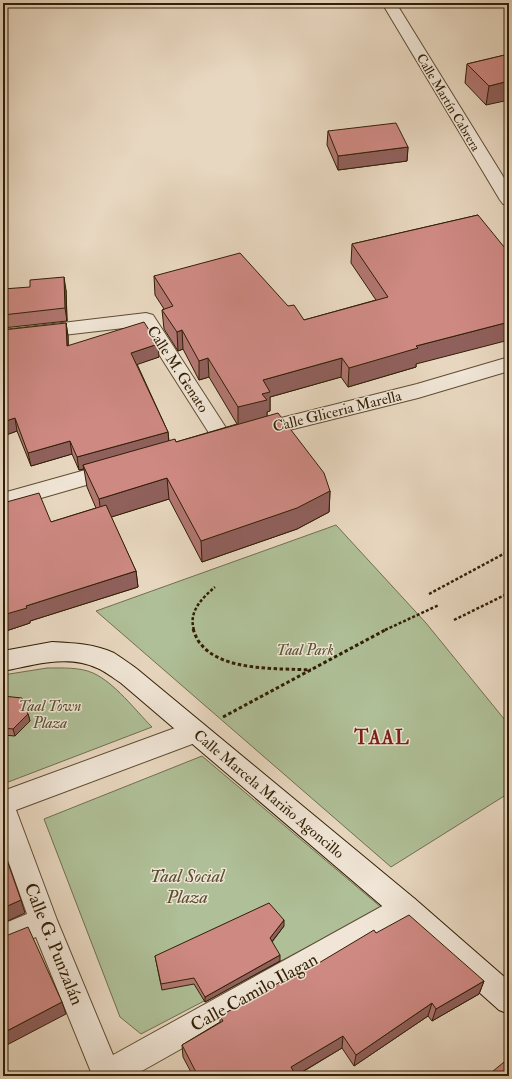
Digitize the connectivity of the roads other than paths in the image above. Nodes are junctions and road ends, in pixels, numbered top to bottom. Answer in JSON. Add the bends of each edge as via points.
{"nodes":[{"id":1,"x":389,"y":3,"type":"edge"},
{"id":2,"x":509,"y":200,"type":"edge"},
{"id":3,"x":3,"y":336,"type":"edge"},
{"id":4,"x":509,"y":364,"type":"edge"},
{"id":5,"x":223,"y":439,"type":"junction"},
{"id":6,"x":201,"y":446,"type":"edge"},
{"id":7,"x":132,"y":465,"type":"edge"},
{"id":8,"x":3,"y":501,"type":"edge"},
{"id":9,"x":3,"y":661,"type":"edge"},
{"id":10,"x":194,"y":732,"type":"junction"},
{"id":11,"x":3,"y":803,"type":"edge"},
{"id":12,"x":3,"y":810,"type":"edge"},
{"id":13,"x":405,"y":908,"type":"junction"},
{"id":14,"x":43,"y":920,"type":"junction"},
{"id":15,"x":3,"y":938,"type":"edge"},
{"id":16,"x":509,"y":1000,"type":"edge"},
{"id":17,"x":106,"y":1076,"type":"edge"}],
"edges":[{"from":1,"to":2,"type":"street","name":"Calle Martín Cabrera"},
{"from":3,"to":5,"type":"street","name":"Calle M. Genato","via":[[146,319]]},
{"from":4,"to":5,"type":"street","name":"Calle Gliceria Marella","via":[[418,391]]},
{"from":5,"to":6,"type":"street","name":"Calle Gliceria Marella"},
{"from":7,"to":8,"type":"street"},
{"from":9,"to":10,"type":"street","name":"Calle Marcela Mariño Agoncillo","via":[[52,652],[81,653],[104,660],[129,676]]},
{"from":10,"to":11,"type":"street"},
{"from":10,"to":13,"type":"street","name":"Calle Marcela Mariño Agoncillo"},
{"from":12,"to":14,"type":"street","name":"Calle G. Punzalán"},
{"from":13,"to":16,"type":"street","name":"Calle Marcela Mariño Agoncillo"},
{"from":13,"to":17,"type":"street","name":"Calle Camilo Ilagan"},
{"from":14,"to":15,"type":"street"},
{"from":14,"to":17,"type":"street","name":"Calle G. Punzalán"}]}
